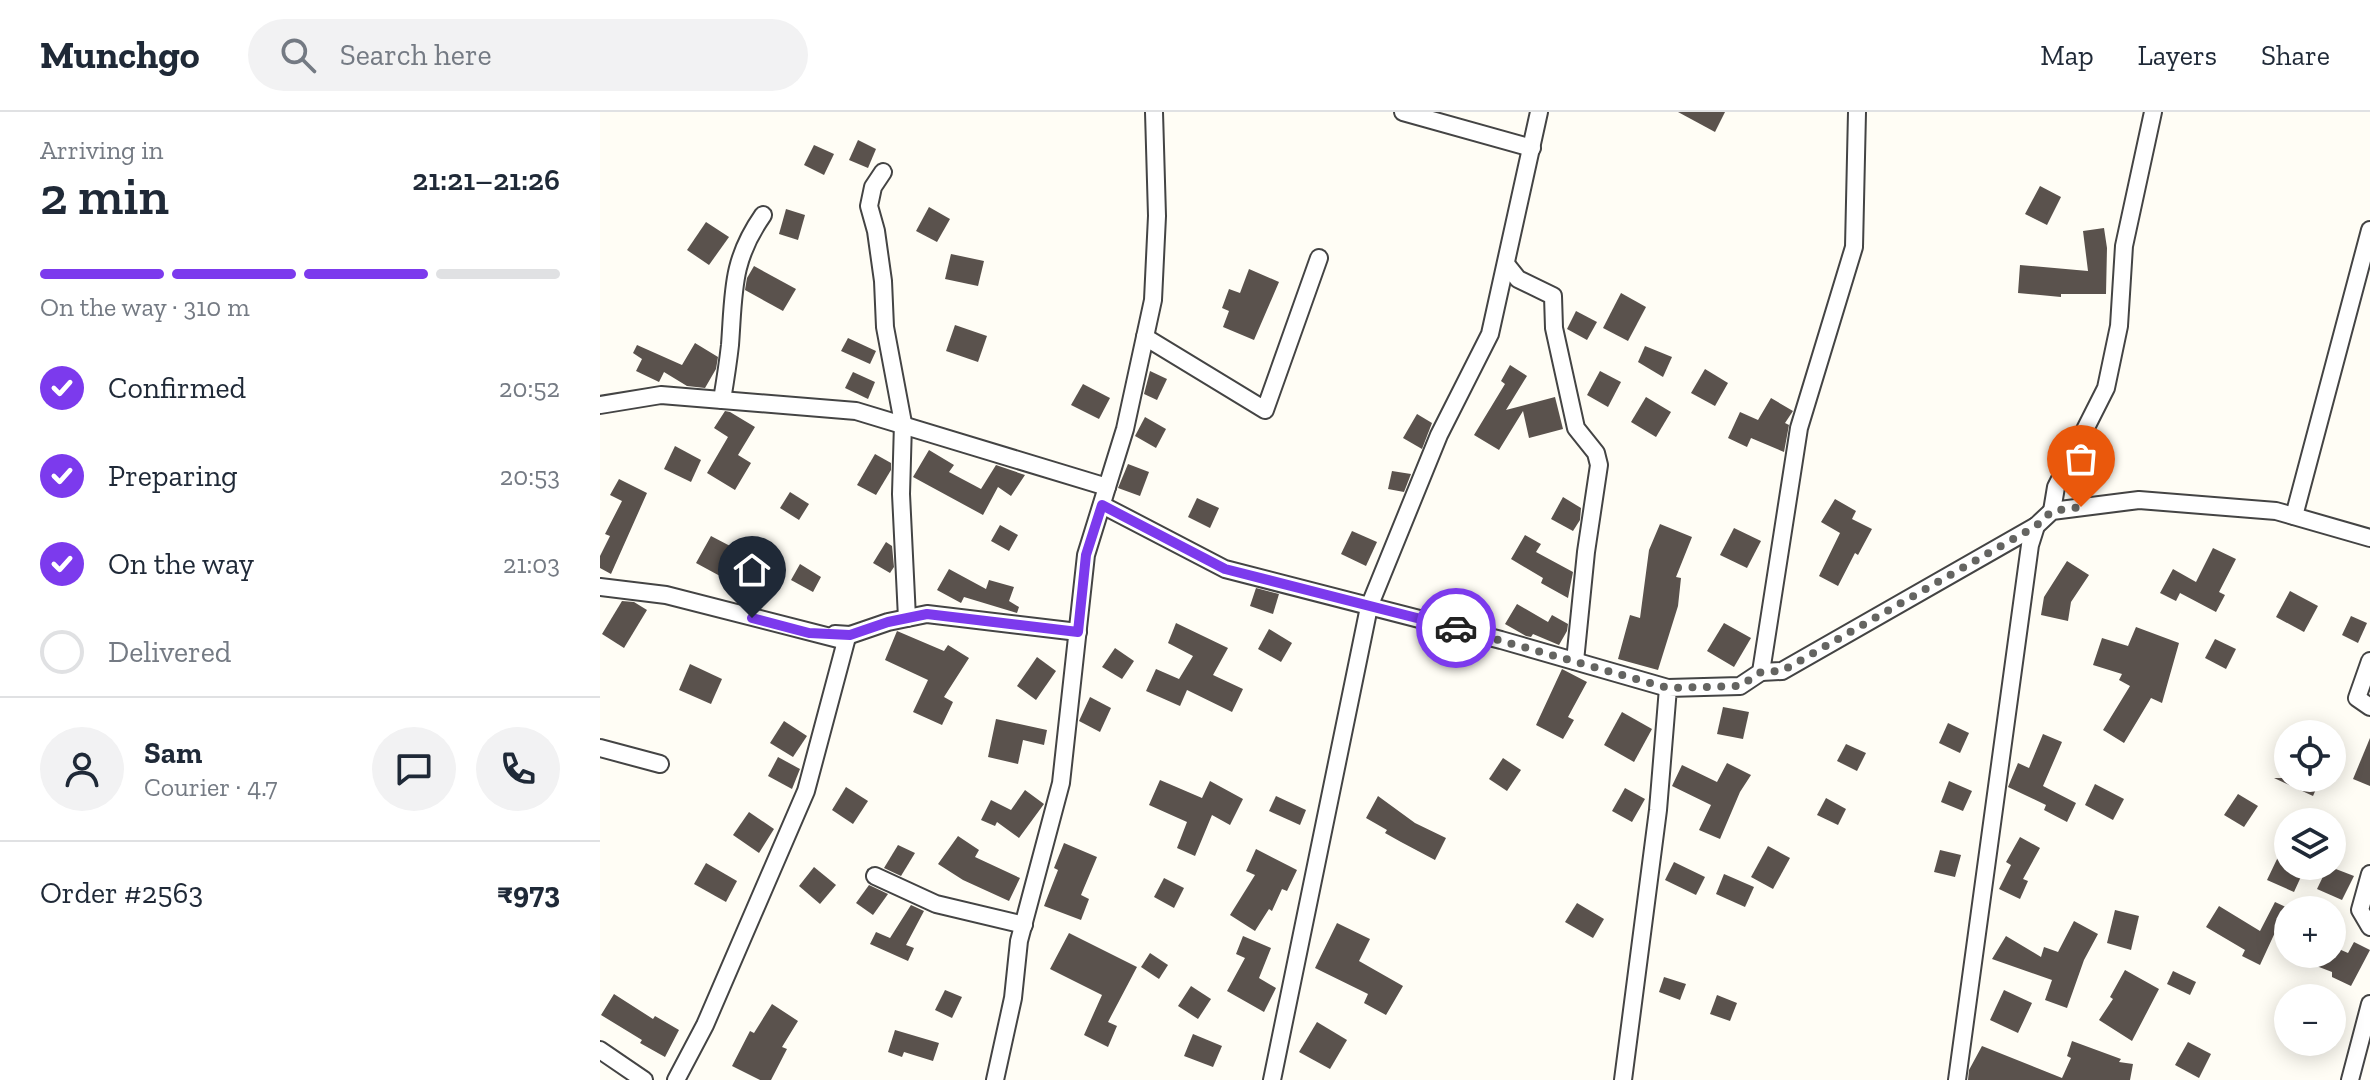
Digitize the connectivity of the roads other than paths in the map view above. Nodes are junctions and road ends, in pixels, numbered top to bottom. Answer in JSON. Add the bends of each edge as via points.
{"nodes":[{"id":1,"x":1154,"y":112,"type":"edge"},
{"id":2,"x":1403,"y":112,"type":"edge"},
{"id":3,"x":1539,"y":112,"type":"edge"},
{"id":4,"x":1857,"y":112,"type":"edge"},
{"id":5,"x":2153,"y":112,"type":"edge"},
{"id":6,"x":1532,"y":148,"type":"junction"},
{"id":7,"x":883,"y":172,"type":"dead end"},
{"id":8,"x":763,"y":215,"type":"dead end"},
{"id":9,"x":2370,"y":230,"type":"edge"},
{"id":10,"x":1319,"y":258,"type":"dead end"},
{"id":11,"x":1506,"y":264,"type":"junction"},
{"id":12,"x":1145,"y":337,"type":"junction"},
{"id":13,"x":722,"y":400,"type":"junction"},
{"id":14,"x":600,"y":405,"type":"edge"},
{"id":15,"x":903,"y":423,"type":"junction"},
{"id":16,"x":1107,"y":487,"type":"junction"},
{"id":17,"x":1102,"y":505,"type":"junction"},
{"id":18,"x":2052,"y":511,"type":"junction"},
{"id":19,"x":2294,"y":516,"type":"junction"},
{"id":20,"x":2036,"y":526,"type":"junction"},
{"id":21,"x":2370,"y":538,"type":"edge"},
{"id":22,"x":600,"y":587,"type":"edge"},
{"id":23,"x":1369,"y":607,"type":"junction"},
{"id":24,"x":907,"y":618,"type":"junction"},
{"id":25,"x":1078,"y":632,"type":"junction"},
{"id":26,"x":809,"y":633,"type":"junction"},
{"id":27,"x":1575,"y":661,"type":"junction"},
{"id":28,"x":2370,"y":661,"type":"edge"},
{"id":29,"x":1761,"y":672,"type":"junction"},
{"id":30,"x":1668,"y":688,"type":"junction"},
{"id":31,"x":2370,"y":707,"type":"edge"},
{"id":32,"x":600,"y":748,"type":"edge"},
{"id":33,"x":660,"y":764,"type":"dead end"},
{"id":34,"x":2370,"y":874,"type":"edge"},
{"id":35,"x":875,"y":876,"type":"dead end"},
{"id":36,"x":1024,"y":925,"type":"junction"},
{"id":37,"x":2370,"y":927,"type":"edge"},
{"id":38,"x":2370,"y":1004,"type":"edge"},
{"id":39,"x":600,"y":1050,"type":"edge"},
{"id":40,"x":644,"y":1080,"type":"edge"},
{"id":41,"x":676,"y":1080,"type":"edge"},
{"id":42,"x":995,"y":1080,"type":"edge"},
{"id":43,"x":1272,"y":1080,"type":"edge"},
{"id":44,"x":1623,"y":1080,"type":"edge"},
{"id":45,"x":1957,"y":1080,"type":"edge"},
{"id":46,"x":2350,"y":1080,"type":"edge"}],
"edges":[{"from":1,"to":12,"type":"street","via":[[1157,216],[1153,300]]},
{"from":2,"to":6,"type":"street"},
{"from":3,"to":6,"type":"street"},
{"from":4,"to":29,"type":"street","via":[[1854,247],[1799,428]]},
{"from":5,"to":18,"type":"street","via":[[2124,246],[2119,326],[2106,388],[2056,487]]},
{"from":6,"to":11,"type":"street"},
{"from":7,"to":15,"type":"street","via":[[869,206]]},
{"from":8,"to":13,"type":"street","via":[[734,279]]},
{"from":9,"to":19,"type":"street"},
{"from":10,"to":12,"type":"street","via":[[1265,410]]},
{"from":11,"to":23,"type":"street","via":[[1490,334],[1439,435]]},
{"from":11,"to":27,"type":"street","via":[[1518,279],[1553,296],[1554,328],[1576,428],[1599,465]]},
{"from":12,"to":16,"type":"street"},
{"from":13,"to":14,"type":"street","via":[[661,395]]},
{"from":13,"to":15,"type":"street","via":[[856,411]]},
{"from":15,"to":16,"type":"street"},
{"from":15,"to":24,"type":"street"},
{"from":16,"to":17,"type":"street"},
{"from":17,"to":23,"type":"street","via":[[1225,569]]},
{"from":17,"to":25,"type":"street","via":[[1086,555]]},
{"from":18,"to":19,"type":"street","via":[[2139,500]]},
{"from":18,"to":20,"type":"street"},
{"from":19,"to":21,"type":"street"},
{"from":20,"to":29,"type":"street","via":[[1782,671]]},
{"from":20,"to":45,"type":"street"},
{"from":22,"to":26,"type":"street","via":[[666,595]]},
{"from":23,"to":27,"type":"street"},
{"from":23,"to":43,"type":"street"},
{"from":24,"to":25,"type":"street","via":[[927,614]]},
{"from":24,"to":26,"type":"street","via":[[850,635]]},
{"from":25,"to":36,"type":"street","via":[[1061,783]]},
{"from":26,"to":41,"type":"street","via":[[846,641],[806,791]]},
{"from":27,"to":30,"type":"street"},
{"from":28,"to":31,"type":"street","via":[[2357,698]]},
{"from":29,"to":30,"type":"street","via":[[1740,686]]},
{"from":30,"to":44,"type":"street"},
{"from":32,"to":33,"type":"street"},
{"from":34,"to":37,"type":"street","via":[[2360,910]]},
{"from":35,"to":36,"type":"street","via":[[936,904]]},
{"from":36,"to":42,"type":"street"},
{"from":38,"to":46,"type":"street"},
{"from":39,"to":40,"type":"street"}]}
